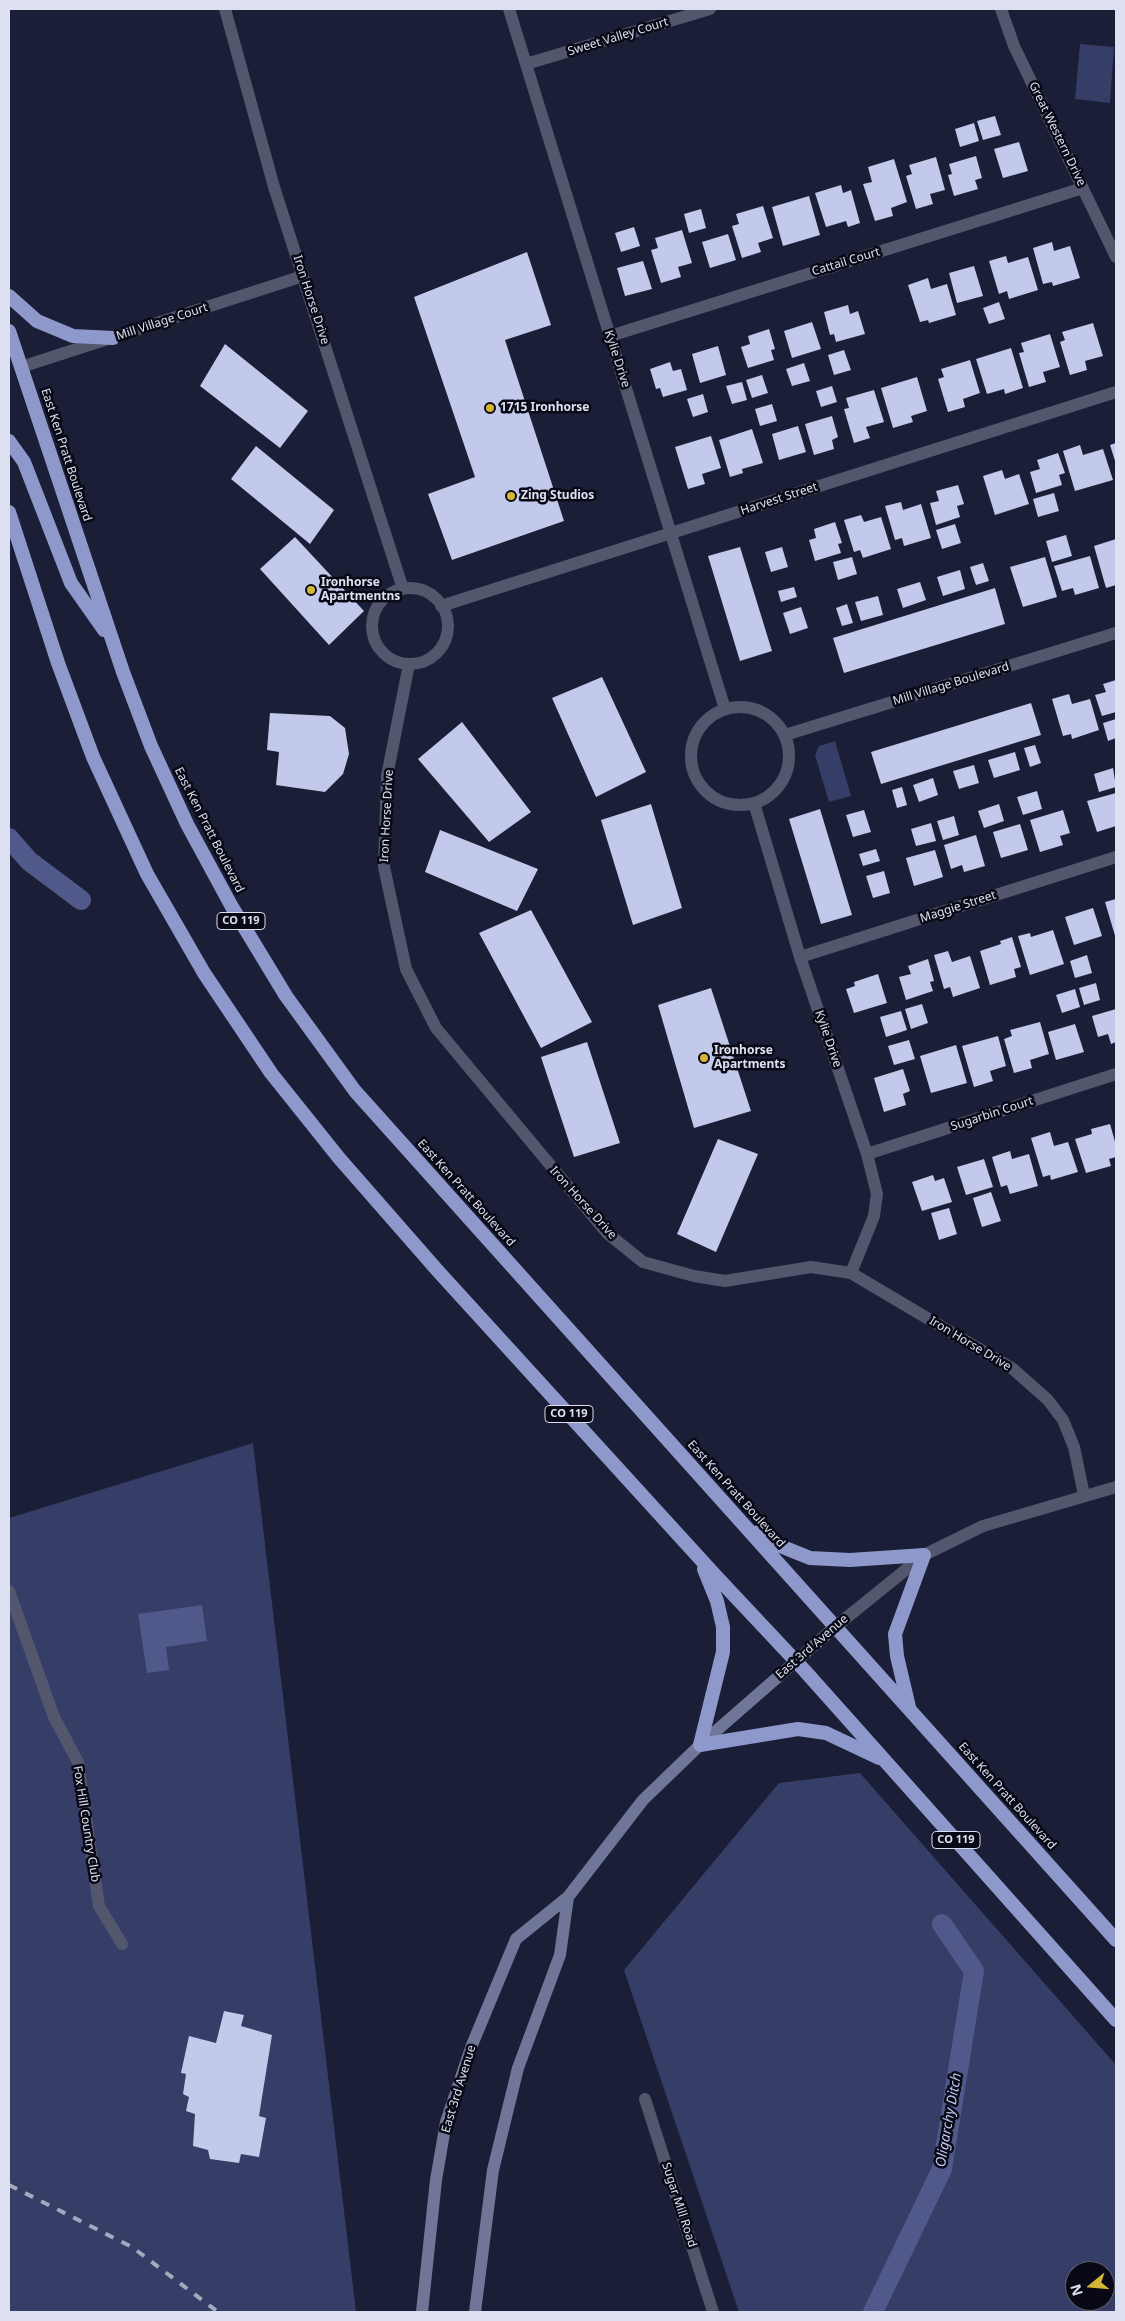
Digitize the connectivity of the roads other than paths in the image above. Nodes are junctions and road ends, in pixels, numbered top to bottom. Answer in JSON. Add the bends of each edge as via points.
{"nodes":[{"id":1,"x":225,"y":9,"type":"edge"},
{"id":2,"x":509,"y":9,"type":"edge"},
{"id":3,"x":710,"y":9,"type":"edge"},
{"id":4,"x":1001,"y":9,"type":"edge"},
{"id":5,"x":526,"y":64,"type":"junction"},
{"id":6,"x":1083,"y":188,"type":"junction"},
{"id":7,"x":1116,"y":257,"type":"edge"},
{"id":8,"x":303,"y":276,"type":"junction"},
{"id":9,"x":9,"y":296,"type":"edge"},
{"id":10,"x":9,"y":331,"type":"edge"},
{"id":11,"x":610,"y":336,"type":"junction"},
{"id":12,"x":113,"y":338,"type":"junction"},
{"id":13,"x":15,"y":366,"type":"edge"},
{"id":14,"x":1116,"y":392,"type":"edge"},
{"id":15,"x":9,"y":441,"type":"edge"},
{"id":16,"x":9,"y":512,"type":"edge"},
{"id":17,"x":13,"y":531,"type":"edge"},
{"id":18,"x":673,"y":534,"type":"junction"},
{"id":19,"x":403,"y":589,"type":"junction"},
{"id":20,"x":442,"y":606,"type":"junction"},
{"id":21,"x":1116,"y":632,"type":"edge"},
{"id":22,"x":113,"y":643,"type":"junction"},
{"id":23,"x":409,"y":664,"type":"junction"},
{"id":24,"x":725,"y":709,"type":"junction"},
{"id":25,"x":785,"y":735,"type":"junction"},
{"id":26,"x":754,"y":803,"type":"junction"},
{"id":27,"x":1116,"y":857,"type":"edge"},
{"id":28,"x":800,"y":957,"type":"junction"},
{"id":29,"x":1116,"y":1074,"type":"edge"},
{"id":30,"x":867,"y":1154,"type":"junction"},
{"id":31,"x":851,"y":1273,"type":"junction"},
{"id":32,"x":1116,"y":1487,"type":"edge"},
{"id":33,"x":1084,"y":1496,"type":"junction"},
{"id":34,"x":740,"y":1521,"type":"junction"},
{"id":35,"x":924,"y":1554,"type":"junction"},
{"id":36,"x":700,"y":1559,"type":"junction"},
{"id":37,"x":9,"y":1590,"type":"edge"},
{"id":38,"x":835,"y":1627,"type":"junction"},
{"id":39,"x":796,"y":1661,"type":"junction"},
{"id":40,"x":909,"y":1709,"type":"junction"},
{"id":41,"x":700,"y":1745,"type":"junction"},
{"id":42,"x":885,"y":1760,"type":"junction"},
{"id":43,"x":568,"y":1897,"type":"junction"},
{"id":44,"x":1116,"y":1940,"type":"edge"},
{"id":45,"x":122,"y":1944,"type":"dead end"},
{"id":46,"x":1116,"y":2020,"type":"edge"},
{"id":47,"x":645,"y":2098,"type":"dead end"},
{"id":48,"x":422,"y":2312,"type":"edge"},
{"id":49,"x":475,"y":2312,"type":"edge"},
{"id":50,"x":712,"y":2312,"type":"edge"}],
"edges":[{"from":1,"to":8,"type":"street","name":"Iron Horse Drive","via":[[274,187]]},
{"from":2,"to":5,"type":"street","name":"Kylie Drive"},
{"from":3,"to":5,"type":"street","name":"Sweet Valley Court"},
{"from":4,"to":6,"type":"street","name":"Great Western Drive","via":[[1014,46]]},
{"from":5,"to":11,"type":"street","name":"Kylie Drive"},
{"from":6,"to":7,"type":"street","name":"Great Western Drive"},
{"from":6,"to":11,"type":"street","name":"Cattail Court"},
{"from":8,"to":12,"type":"street","name":"Mill Village Court"},
{"from":8,"to":19,"type":"street","name":"Iron Horse Drive"},
{"from":9,"to":12,"type":"highway","via":[[37,321],[73,336]]},
{"from":10,"to":13,"type":"highway","name":"East Ken Pratt Boulevard","number":"CO 119"},
{"from":11,"to":18,"type":"street","name":"Kylie Drive"},
{"from":12,"to":13,"type":"street","name":"Mill Village Court"},
{"from":13,"to":22,"type":"highway","name":"East Ken Pratt Boulevard","number":"CO 119"},
{"from":14,"to":18,"type":"street","name":"Harvest Street"},
{"from":15,"to":22,"type":"highway","via":[[24,462],[71,584]]},
{"from":16,"to":17,"type":"highway","number":"CO 119"},
{"from":17,"to":36,"type":"highway","number":"CO 119","via":[[93,757],[147,874],[204,973],[272,1073],[338,1158]]},
{"from":18,"to":20,"type":"street","name":"Harvest Street"},
{"from":18,"to":24,"type":"street","name":"Kylie Drive"},
{"from":19,"to":20,"type":"street","via":[[429,593]]},
{"from":19,"to":23,"type":"street","via":[[378,604],[372,623],[381,651],[389,658]]},
{"from":20,"to":23,"type":"street","via":[[447,622],[440,648],[427,660]]},
{"from":21,"to":25,"type":"street","name":"Mill Village Boulevard"},
{"from":22,"to":34,"type":"highway","name":"East Ken Pratt Boulevard","number":"CO 119","via":[[151,746],[187,824],[286,996],[355,1091]]},
{"from":23,"to":31,"type":"street","name":"Iron Horse Drive","via":[[387,776],[384,866],[406,969],[436,1028],[606,1233],[643,1262],[725,1281],[810,1267]]},
{"from":24,"to":25,"type":"street","via":[[747,707],[764,712]]},
{"from":24,"to":26,"type":"street","via":[[703,722],[694,737],[690,754],[692,770],[700,786],[712,798],[728,805]]},
{"from":25,"to":26,"type":"street","via":[[790,756],[787,773],[765,800]]},
{"from":26,"to":28,"type":"street","name":"Kylie Drive"},
{"from":27,"to":28,"type":"street","name":"Maggie Street"},
{"from":28,"to":30,"type":"street","name":"Kylie Drive"},
{"from":29,"to":30,"type":"street","name":"Sugarbin Court"},
{"from":30,"to":31,"type":"street","name":"Kylie Drive","via":[[877,1194],[874,1216]]},
{"from":31,"to":33,"type":"street","name":"Iron Horse Drive","via":[[1013,1369],[1048,1400],[1063,1420],[1074,1447]]},
{"from":32,"to":33,"type":"street","name":"East 3rd Avenue"},
{"from":33,"to":35,"type":"street","name":"East 3rd Avenue","via":[[983,1526]]},
{"from":34,"to":35,"type":"highway","via":[[773,1543],[810,1558],[850,1560]]},
{"from":34,"to":38,"type":"highway","name":"East Ken Pratt Boulevard","number":"CO 119"},
{"from":35,"to":38,"type":"street","name":"East 3rd Avenue"},
{"from":35,"to":40,"type":"highway","via":[[896,1634],[897,1656]]},
{"from":36,"to":39,"type":"highway","number":"CO 119"},
{"from":36,"to":41,"type":"highway","via":[[724,1627],[724,1652]]},
{"from":37,"to":45,"type":"street","name":"Fox Hill Country Club","via":[[54,1717],[78,1762],[98,1906]]},
{"from":38,"to":39,"type":"main road","name":"East 3rd Avenue"},
{"from":38,"to":40,"type":"highway","name":"East Ken Pratt Boulevard","number":"CO 119"},
{"from":39,"to":41,"type":"main road","name":"East 3rd Avenue"},
{"from":39,"to":42,"type":"highway","number":"CO 119"},
{"from":40,"to":44,"type":"highway","name":"East Ken Pratt Boulevard","number":"CO 119"},
{"from":41,"to":42,"type":"highway","via":[[798,1729],[826,1733]]},
{"from":41,"to":43,"type":"main road","name":"East 3rd Avenue","via":[[642,1800]]},
{"from":42,"to":46,"type":"highway","number":"CO 119"},
{"from":43,"to":48,"type":"main road","name":"East 3rd Avenue","via":[[516,1939],[472,2045],[446,2122],[436,2180]]},
{"from":43,"to":49,"type":"main road","name":"East 3rd Avenue","via":[[560,1955],[518,2068],[493,2170]]},
{"from":47,"to":50,"type":"street","name":"Sugar Mill Road"}]}
